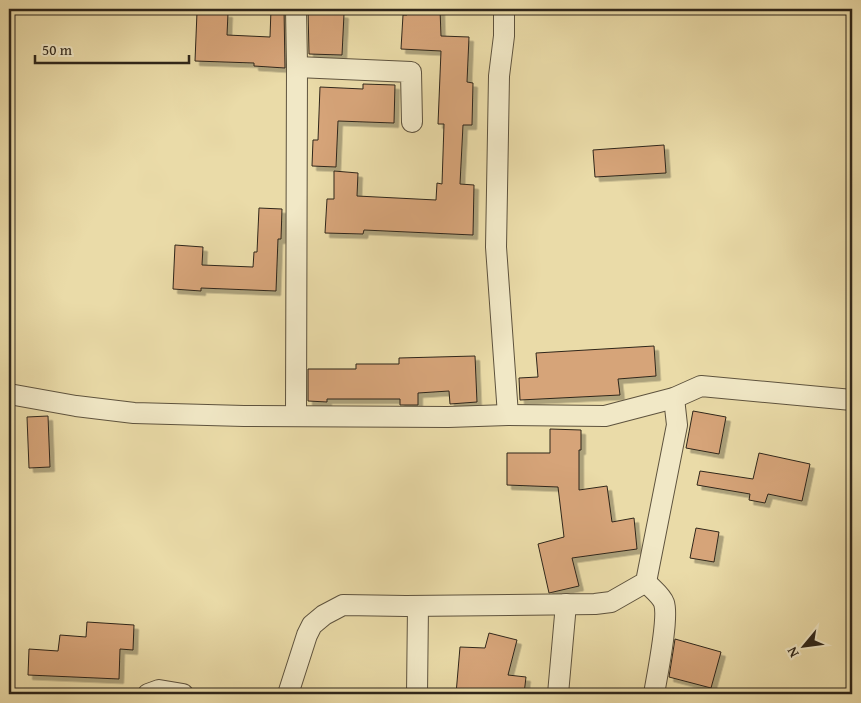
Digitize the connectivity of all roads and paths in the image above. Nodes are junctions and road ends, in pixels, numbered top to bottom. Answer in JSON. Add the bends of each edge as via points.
{"nodes":[{"id":1,"x":296,"y":9,"type":"edge"},
{"id":2,"x":504,"y":9,"type":"edge"},
{"id":3,"x":297,"y":67,"type":"junction"},
{"id":4,"x":412,"y":122,"type":"dead end"},
{"id":5,"x":9,"y":394,"type":"edge"},
{"id":6,"x":674,"y":398,"type":"junction"},
{"id":7,"x":852,"y":400,"type":"edge"},
{"id":8,"x":508,"y":415,"type":"junction"},
{"id":9,"x":296,"y":416,"type":"junction"},
{"id":10,"x":646,"y":582,"type":"junction"},
{"id":11,"x":566,"y":604,"type":"junction"},
{"id":12,"x":418,"y":606,"type":"junction"},
{"id":13,"x":148,"y":694,"type":"edge"},
{"id":14,"x":183,"y":694,"type":"edge"},
{"id":15,"x":288,"y":694,"type":"edge"},
{"id":16,"x":417,"y":694,"type":"edge"},
{"id":17,"x":558,"y":694,"type":"edge"},
{"id":18,"x":654,"y":694,"type":"edge"}],
"edges":[{"from":1,"to":3,"type":"street"},
{"from":2,"to":8,"type":"street","via":[[499,76],[496,247]]},
{"from":3,"to":4,"type":"street","via":[[411,72]]},
{"from":3,"to":9,"type":"street"},
{"from":5,"to":9,"type":"street","via":[[134,413]]},
{"from":6,"to":7,"type":"street","via":[[700,386]]},
{"from":6,"to":8,"type":"street","via":[[605,416]]},
{"from":6,"to":10,"type":"street","via":[[677,425]]},
{"from":8,"to":9,"type":"street"},
{"from":10,"to":11,"type":"street","via":[[611,602]]},
{"from":10,"to":18,"type":"street","via":[[665,605]]},
{"from":11,"to":12,"type":"street"},
{"from":11,"to":17,"type":"street"},
{"from":12,"to":15,"type":"street","via":[[343,605],[324,614],[307,635]]},
{"from":12,"to":16,"type":"street"},
{"from":13,"to":14,"type":"street","via":[[159,690]]}]}
